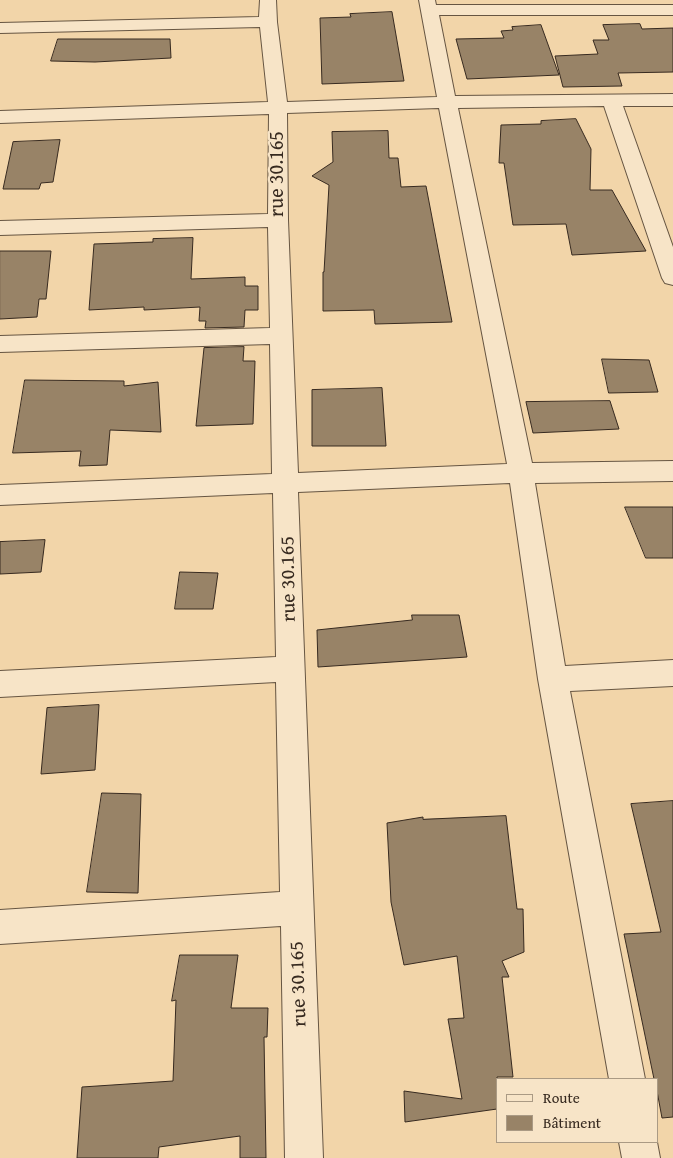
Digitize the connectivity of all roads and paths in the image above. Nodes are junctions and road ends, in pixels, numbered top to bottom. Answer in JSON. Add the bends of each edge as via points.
{"nodes":[{"id":1,"x":428,"y":5,"type":"edge"},
{"id":2,"x":581,"y":5,"type":"edge"},
{"id":3,"x":673,"y":10,"type":"edge"},
{"id":4,"x":268,"y":11,"type":"edge"},
{"id":5,"x":0,"y":28,"type":"edge"},
{"id":6,"x":673,"y":100,"type":"edge"},
{"id":7,"x":612,"y":101,"type":"junction"},
{"id":8,"x":446,"y":102,"type":"junction"},
{"id":9,"x":278,"y":107,"type":"junction"},
{"id":10,"x":0,"y":117,"type":"edge"},
{"id":11,"x":278,"y":220,"type":"junction"},
{"id":12,"x":0,"y":228,"type":"edge"},
{"id":13,"x":673,"y":278,"type":"edge"},
{"id":14,"x":282,"y":336,"type":"junction"},
{"id":15,"x":0,"y":344,"type":"edge"},
{"id":16,"x":673,"y":471,"type":"edge"},
{"id":17,"x":521,"y":473,"type":"junction"},
{"id":18,"x":287,"y":484,"type":"junction"},
{"id":19,"x":0,"y":496,"type":"edge"},
{"id":20,"x":291,"y":668,"type":"junction"},
{"id":21,"x":673,"y":673,"type":"edge"},
{"id":22,"x":553,"y":679,"type":"junction"},
{"id":23,"x":0,"y":684,"type":"edge"},
{"id":24,"x":297,"y":908,"type":"junction"},
{"id":25,"x":0,"y":927,"type":"edge"},
{"id":26,"x":627,"y":1078,"type":"edge"},
{"id":27,"x":638,"y":1143,"type":"edge"},
{"id":28,"x":304,"y":1158,"type":"edge"},
{"id":29,"x":642,"y":1158,"type":"edge"}],
"edges":[{"from":1,"to":2,"type":"street"},
{"from":1,"to":8,"type":"street"},
{"from":2,"to":3,"type":"street"},
{"from":4,"to":5,"type":"street"},
{"from":4,"to":9,"type":"street","name":"rue 30.165"},
{"from":6,"to":7,"type":"street"},
{"from":7,"to":8,"type":"street"},
{"from":7,"to":13,"type":"street"},
{"from":8,"to":9,"type":"street"},
{"from":8,"to":17,"type":"street"},
{"from":9,"to":10,"type":"street"},
{"from":9,"to":11,"type":"street","name":"rue 30.165"},
{"from":11,"to":12,"type":"street"},
{"from":11,"to":14,"type":"street","name":"rue 30.165"},
{"from":14,"to":15,"type":"street"},
{"from":14,"to":18,"type":"street","name":"rue 30.165"},
{"from":16,"to":17,"type":"street"},
{"from":17,"to":18,"type":"street"},
{"from":17,"to":22,"type":"street"},
{"from":18,"to":19,"type":"street"},
{"from":18,"to":20,"type":"street","name":"rue 30.165"},
{"from":20,"to":23,"type":"street"},
{"from":20,"to":24,"type":"street","name":"rue 30.165"},
{"from":21,"to":22,"type":"street"},
{"from":22,"to":26,"type":"street"},
{"from":24,"to":25,"type":"street"},
{"from":24,"to":28,"type":"street","name":"rue 30.165"},
{"from":27,"to":29,"type":"street"}]}
